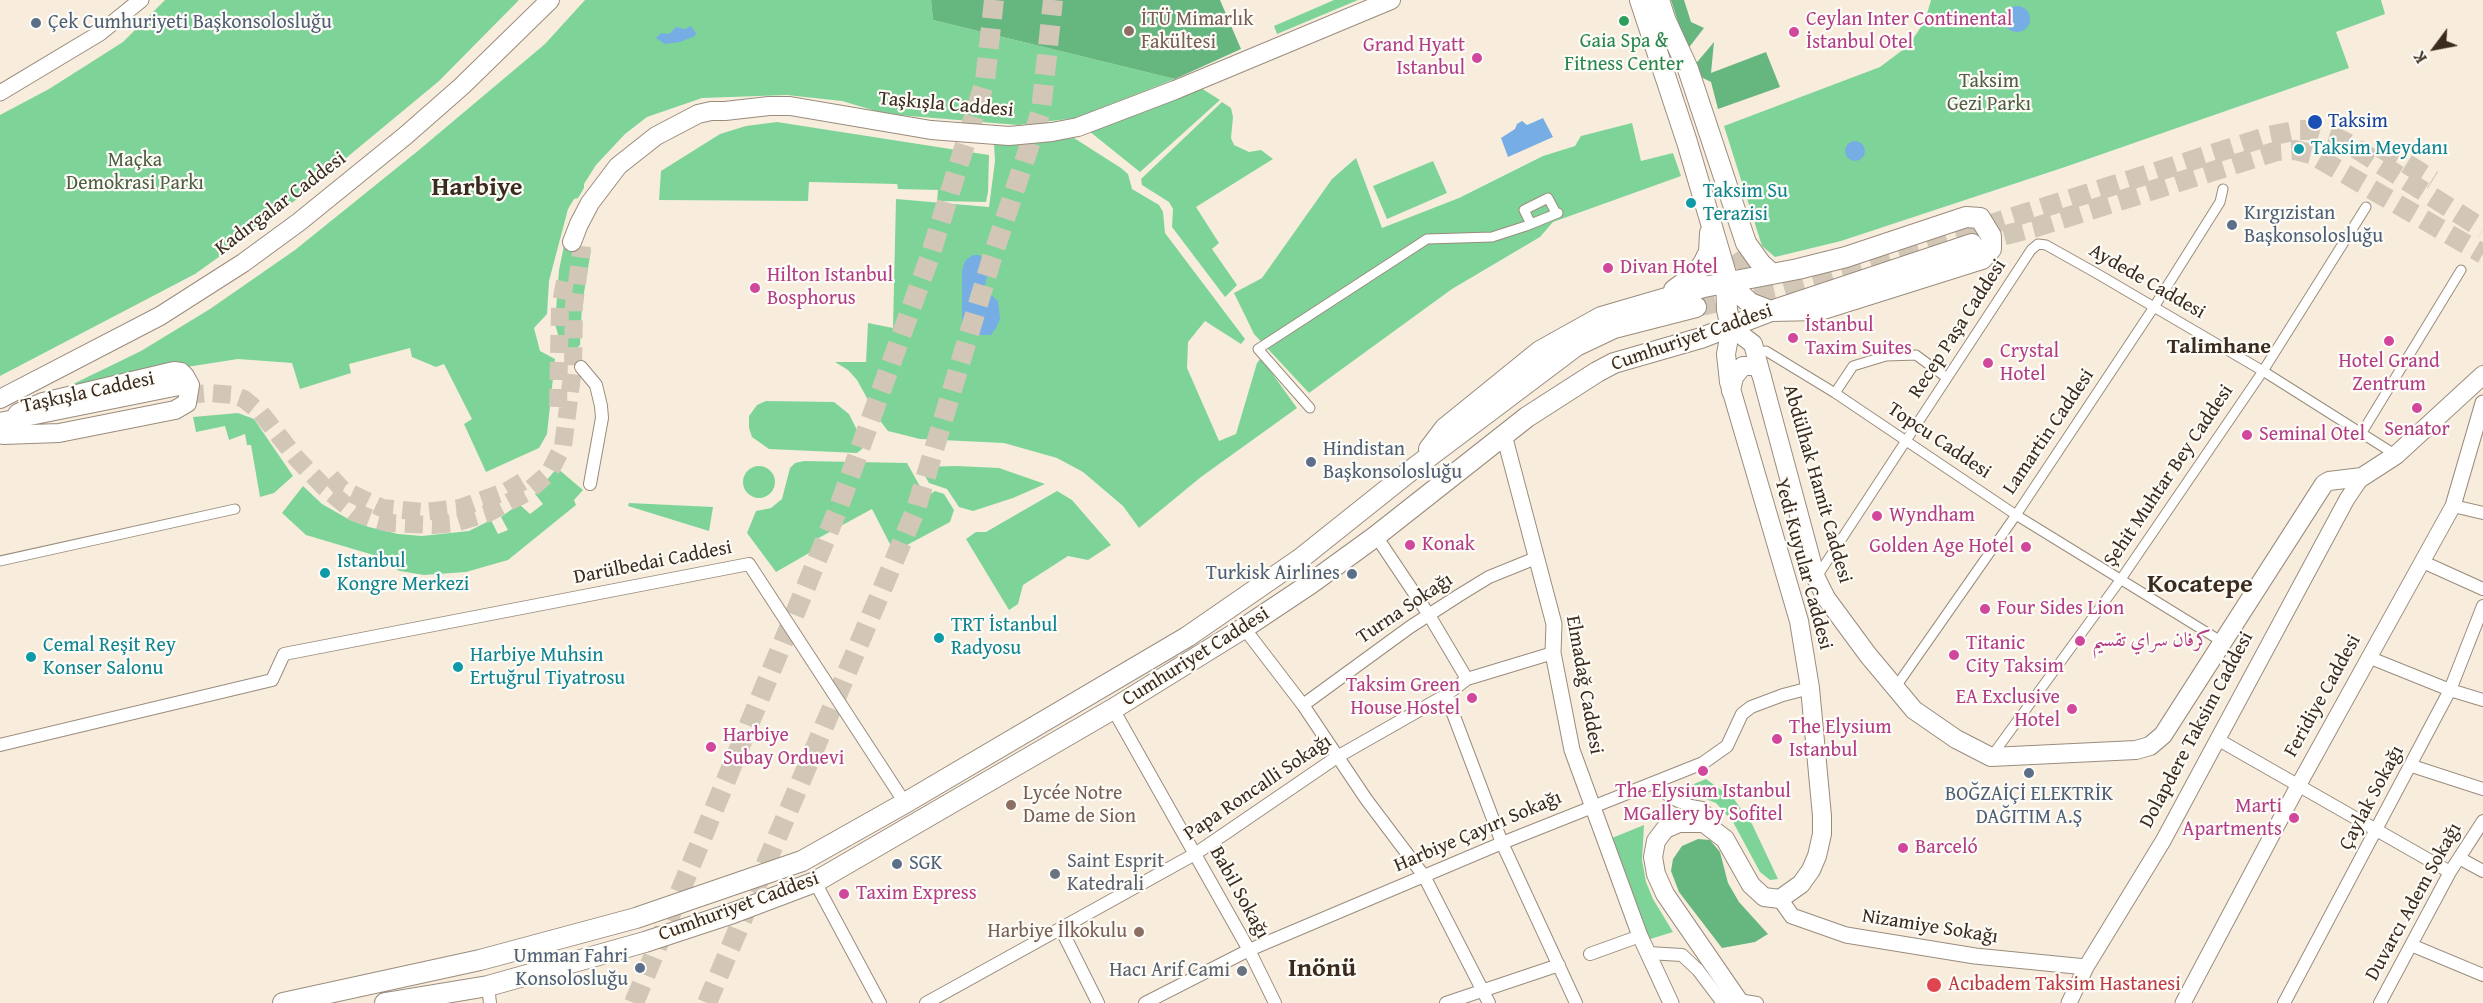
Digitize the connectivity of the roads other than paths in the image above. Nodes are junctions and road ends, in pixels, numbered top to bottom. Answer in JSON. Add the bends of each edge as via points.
{"nodes":[{"id":1,"x":141,"y":0,"type":"edge"},
{"id":2,"x":550,"y":0,"type":"edge"},
{"id":3,"x":1391,"y":0,"type":"edge"},
{"id":4,"x":1640,"y":0,"type":"edge"},
{"id":5,"x":1659,"y":0,"type":"edge"},
{"id":6,"x":1665,"y":19,"type":"junction"},
{"id":7,"x":0,"y":93,"type":"edge"},
{"id":8,"x":2223,"y":189,"type":"dead end"},
{"id":9,"x":2366,"y":207,"type":"dead end"},
{"id":10,"x":1710,"y":220,"type":"junction"},
{"id":11,"x":1531,"y":224,"type":"junction"},
{"id":12,"x":577,"y":244,"type":"tunnel mouth"},
{"id":13,"x":1972,"y":244,"type":"tunnel mouth"},
{"id":14,"x":2031,"y":250,"type":"joint"},
{"id":15,"x":1737,"y":252,"type":"tunnel mouth"},
{"id":16,"x":2461,"y":270,"type":"dead end"},
{"id":17,"x":1771,"y":273,"type":"junction"},
{"id":18,"x":1728,"y":283,"type":"junction"},
{"id":19,"x":1662,"y":298,"type":"junction"},
{"id":20,"x":1696,"y":307,"type":"tunnel mouth"},
{"id":21,"x":2154,"y":308,"type":"junction"},
{"id":22,"x":1771,"y":311,"type":"junction"},
{"id":23,"x":1731,"y":327,"type":"junction"},
{"id":24,"x":1754,"y":353,"type":"junction"},
{"id":25,"x":581,"y":367,"type":"dead end"},
{"id":26,"x":2263,"y":371,"type":"junction"},
{"id":27,"x":2483,"y":375,"type":"edge"},
{"id":28,"x":1762,"y":377,"type":"junction"},
{"id":29,"x":1947,"y":378,"type":"junction"},
{"id":30,"x":185,"y":390,"type":"tunnel mouth"},
{"id":31,"x":1731,"y":391,"type":"junction"},
{"id":32,"x":1835,"y":393,"type":"junction"},
{"id":33,"x":2,"y":397,"type":"edge"},
{"id":34,"x":2483,"y":403,"type":"edge"},
{"id":35,"x":1310,"y":408,"type":"dead end"},
{"id":36,"x":4,"y":428,"type":"edge"},
{"id":37,"x":2361,"y":434,"type":"junction"},
{"id":38,"x":2479,"y":434,"type":"edge"},
{"id":39,"x":1504,"y":435,"type":"junction"},
{"id":40,"x":1906,"y":440,"type":"junction"},
{"id":41,"x":2396,"y":455,"type":"junction"},
{"id":42,"x":1414,"y":468,"type":"junction"},
{"id":43,"x":2362,"y":477,"type":"junction"},
{"id":44,"x":590,"y":484,"type":"dead end"},
{"id":45,"x":2452,"y":506,"type":"junction"},
{"id":46,"x":235,"y":509,"type":"dead end"},
{"id":47,"x":2483,"y":513,"type":"edge"},
{"id":48,"x":2016,"y":515,"type":"junction"},
{"id":49,"x":1376,"y":536,"type":"junction"},
{"id":50,"x":1536,"y":558,"type":"junction"},
{"id":51,"x":0,"y":561,"type":"edge"},
{"id":52,"x":2422,"y":562,"type":"junction"},
{"id":53,"x":1816,"y":578,"type":"junction"},
{"id":54,"x":2121,"y":579,"type":"junction"},
{"id":55,"x":2483,"y":589,"type":"edge"},
{"id":56,"x":2483,"y":606,"type":"edge"},
{"id":57,"x":1429,"y":615,"type":"junction"},
{"id":58,"x":1244,"y":628,"type":"junction"},
{"id":59,"x":2224,"y":643,"type":"junction"},
{"id":60,"x":1553,"y":653,"type":"junction"},
{"id":61,"x":2368,"y":657,"type":"junction"},
{"id":62,"x":1467,"y":679,"type":"junction"},
{"id":63,"x":1810,"y":688,"type":"junction"},
{"id":64,"x":1894,"y":688,"type":"junction"},
{"id":65,"x":2450,"y":690,"type":"junction"},
{"id":66,"x":1446,"y":695,"type":"junction"},
{"id":67,"x":2483,"y":700,"type":"edge"},
{"id":68,"x":1303,"y":705,"type":"junction"},
{"id":69,"x":1113,"y":709,"type":"junction"},
{"id":70,"x":2217,"y":739,"type":"junction"},
{"id":71,"x":0,"y":745,"type":"edge"},
{"id":72,"x":1337,"y":757,"type":"junction"},
{"id":73,"x":1991,"y":757,"type":"junction"},
{"id":74,"x":2412,"y":766,"type":"junction"},
{"id":75,"x":1658,"y":781,"type":"junction"},
{"id":76,"x":2298,"y":786,"type":"junction"},
{"id":77,"x":2483,"y":789,"type":"edge"},
{"id":78,"x":905,"y":803,"type":"junction"},
{"id":79,"x":1593,"y":806,"type":"junction"},
{"id":80,"x":2483,"y":821,"type":"edge"},
{"id":81,"x":916,"y":822,"type":"junction"},
{"id":82,"x":1713,"y":828,"type":"junction"},
{"id":83,"x":2376,"y":830,"type":"junction"},
{"id":84,"x":1502,"y":843,"type":"junction"},
{"id":85,"x":1195,"y":854,"type":"junction"},
{"id":86,"x":2459,"y":858,"type":"junction"},
{"id":87,"x":2483,"y":871,"type":"edge"},
{"id":88,"x":2450,"y":872,"type":"junction"},
{"id":89,"x":1424,"y":876,"type":"junction"},
{"id":90,"x":815,"y":882,"type":"junction"},
{"id":91,"x":1780,"y":899,"type":"junction"},
{"id":92,"x":1060,"y":929,"type":"junction"},
{"id":93,"x":1640,"y":936,"type":"junction"},
{"id":94,"x":2411,"y":945,"type":"junction"},
{"id":95,"x":1249,"y":950,"type":"junction"},
{"id":96,"x":1648,"y":953,"type":"junction"},
{"id":97,"x":1590,"y":954,"type":"dead end"},
{"id":98,"x":1559,"y":965,"type":"junction"},
{"id":99,"x":2086,"y":967,"type":"junction"},
{"id":100,"x":2483,"y":975,"type":"edge"},
{"id":101,"x":1482,"y":990,"type":"junction"},
{"id":102,"x":489,"y":995,"type":"edge"},
{"id":103,"x":1734,"y":1002,"type":"edge"},
{"id":104,"x":283,"y":1003,"type":"edge"},
{"id":105,"x":385,"y":1003,"type":"edge"},
{"id":106,"x":880,"y":1003,"type":"edge"},
{"id":107,"x":926,"y":1003,"type":"edge"},
{"id":108,"x":1098,"y":1003,"type":"edge"},
{"id":109,"x":1145,"y":1003,"type":"edge"},
{"id":110,"x":1275,"y":1003,"type":"edge"},
{"id":111,"x":1446,"y":1003,"type":"edge"},
{"id":112,"x":1489,"y":1003,"type":"edge"},
{"id":113,"x":1576,"y":1003,"type":"edge"},
{"id":114,"x":1671,"y":1003,"type":"edge"},
{"id":115,"x":1757,"y":1003,"type":"edge"},
{"id":116,"x":2069,"y":1003,"type":"edge"},
{"id":117,"x":2183,"y":1003,"type":"edge"},
{"id":118,"x":2284,"y":1003,"type":"edge"},
{"id":119,"x":2380,"y":1003,"type":"edge"}],
"edges":[{"from":1,"to":7,"type":"street","via":[[100,33]]},
{"from":2,"to":33,"type":"main road","name":"Kadırgalar Caddesi","via":[[405,136],[243,263],[160,316]]},
{"from":3,"to":12,"type":"main road","name":"Taşkışla Caddesi","via":[[1176,90],[1101,119],[1052,132],[1009,136],[931,130],[790,106],[725,111],[643,158],[601,206]]},
{"from":4,"to":10,"type":"main road"},
{"from":5,"to":6,"type":"main road"},
{"from":6,"to":15,"type":"main road"},
{"from":6,"to":17,"type":"main road","via":[[1691,78],[1746,243]]},
{"from":8,"to":21,"type":"street","name":"Lamartin Caddesi","via":[[2220,202]]},
{"from":9,"to":26,"type":"street","name":"Şehit Muhtar Bey Caddesi"},
{"from":10,"to":18,"type":"main road"},
{"from":10,"to":19,"type":"main road","via":[[1710,244],[1704,262],[1687,282]]},
{"from":11,"to":11,"type":"street","via":[[1557,213],[1548,198],[1524,210]]},
{"from":11,"to":35,"type":"street","via":[[1492,237],[1426,239],[1258,349]]},
{"from":13,"to":22,"type":"main road","name":"Cumhuriyet Caddesi"},
{"from":14,"to":21,"type":"street","name":"Aydede Caddesi","via":[[2038,244],[2046,245]]},
{"from":14,"to":29,"type":"street","name":"Recep Paşa Caddesi"},
{"from":16,"to":37,"type":"street"},
{"from":17,"to":18,"type":"main road"},
{"from":17,"to":22,"type":"main road","via":[[1846,257],[1966,217],[1980,219],[1991,236],[1989,253],[1976,261],[1820,310]]},
{"from":18,"to":19,"type":"main road"},
{"from":18,"to":22,"type":"main road","via":[[1750,303]]},
{"from":18,"to":23,"type":"main road"},
{"from":19,"to":42,"type":"main road","via":[[1601,317],[1540,351],[1444,428]]},
{"from":20,"to":42,"type":"main road","name":"Cumhuriyet Caddesi","via":[[1614,328],[1576,346]]},
{"from":21,"to":26,"type":"street","name":"Aydede Caddesi"},
{"from":21,"to":48,"type":"street","name":"Lamartin Caddesi"},
{"from":22,"to":23,"type":"main road","name":"Cumhuriyet Caddesi"},
{"from":23,"to":24,"type":"main road","name":"Abdülhak Hamit Caddesi","via":[[1752,344]]},
{"from":23,"to":31,"type":"main road","name":"Yedi Kuyular Caddesi","via":[[1726,354]]},
{"from":23,"to":39,"type":"main road","name":"Cumhuriyet Caddesi","via":[[1614,363]]},
{"from":24,"to":28,"type":"main road","name":"Abdülhak Hamit Caddesi"},
{"from":24,"to":32,"type":"street","name":"Topcu Caddesi","via":[[1766,351]]},
{"from":25,"to":44,"type":"street","via":[[596,385],[602,418]]},
{"from":26,"to":37,"type":"street","name":"Aydede Caddesi"},
{"from":26,"to":54,"type":"street","name":"Şehit Muhtar Bey Caddesi"},
{"from":27,"to":41,"type":"main road"},
{"from":28,"to":31,"type":"main road","via":[[1754,366],[1743,366],[1734,377]]},
{"from":28,"to":53,"type":"main road","name":"Abdülhak Hamit Caddesi"},
{"from":29,"to":32,"type":"street","via":[[1916,355],[1886,356],[1853,366]]},
{"from":29,"to":40,"type":"street","name":"Recep Paşa Caddesi"},
{"from":30,"to":36,"type":"main road","name":"Taşkışla Caddesi"},
{"from":31,"to":63,"type":"main road","name":"Yedi Kuyular Caddesi","via":[[1799,621]]},
{"from":32,"to":40,"type":"street","name":"Topcu Caddesi"},
{"from":34,"to":38,"type":"street","name":"Feridiye Caddesi"},
{"from":36,"to":36,"type":"main road","via":[[60,433],[175,410],[187,403],[190,385],[181,372],[174,371],[43,402],[18,413]]},
{"from":37,"to":41,"type":"street","name":"Aydede Caddesi"},
{"from":38,"to":45,"type":"street","name":"Feridiye Caddesi"},
{"from":39,"to":49,"type":"main road","name":"Cumhuriyet Caddesi"},
{"from":39,"to":50,"type":"street","name":"Elmadağ Caddesi"},
{"from":40,"to":48,"type":"street","name":"Topcu Caddesi"},
{"from":40,"to":53,"type":"street","name":"Recep Paşa Caddesi"},
{"from":41,"to":43,"type":"main road","name":"Abdülhak Hamit Caddesi"},
{"from":42,"to":78,"type":"main road","name":"Cumhuriyet Caddesi","via":[[1300,559],[1187,637]]},
{"from":43,"to":59,"type":"main road","name":"Abdülhak Hamit Caddesi","via":[[2324,484]]},
{"from":43,"to":70,"type":"street","name":"Dolapdere Taksim Caddesi"},
{"from":45,"to":47,"type":"street"},
{"from":45,"to":52,"type":"street","name":"Feridiye Caddesi"},
{"from":46,"to":51,"type":"street"},
{"from":48,"to":54,"type":"street","name":"Topcu Caddesi"},
{"from":48,"to":64,"type":"street","name":"Lamartin Caddesi"},
{"from":49,"to":57,"type":"street"},
{"from":49,"to":58,"type":"main road","name":"Cumhuriyet Caddesi"},
{"from":50,"to":57,"type":"street","name":"Turna Sokağı","via":[[1489,577]]},
{"from":50,"to":60,"type":"street","name":"Elmadağ Caddesi","via":[[1554,624]]},
{"from":52,"to":55,"type":"street"},
{"from":52,"to":61,"type":"street","name":"Feridiye Caddesi"},
{"from":53,"to":64,"type":"main road","name":"Abdülhak Hamit Caddesi","via":[[1826,598]]},
{"from":54,"to":59,"type":"street","name":"Topcu Caddesi"},
{"from":54,"to":73,"type":"street","name":"Şehit Muhtar Bey Caddesi"},
{"from":56,"to":65,"type":"street","name":"Çaylak Sokağı"},
{"from":57,"to":62,"type":"street"},
{"from":57,"to":68,"type":"street","name":"Turna Sokağı"},
{"from":58,"to":68,"type":"street"},
{"from":58,"to":69,"type":"main road","name":"Cumhuriyet Caddesi"},
{"from":59,"to":73,"type":"main road","name":"Abdülhak Hamit Caddesi","via":[[2163,735],[2150,746],[2136,750]]},
{"from":60,"to":62,"type":"street","name":"Papa Roncalli Sokağı"},
{"from":60,"to":79,"type":"street","name":"Elmadağ Caddesi","via":[[1572,750]]},
{"from":61,"to":65,"type":"street"},
{"from":61,"to":76,"type":"street","name":"Feridiye Caddesi"},
{"from":62,"to":66,"type":"street","name":"Papa Roncalli Sokağı"},
{"from":63,"to":75,"type":"street","name":"Harbiye Çayırı Sokağı","via":[[1751,707],[1742,714],[1727,746],[1703,763]]},
{"from":63,"to":91,"type":"main road","name":"Yedi Kuyular Caddesi","via":[[1822,834],[1817,856],[1801,884]]},
{"from":64,"to":73,"type":"main road","name":"Abdülhak Hamit Caddesi","via":[[1914,710]]},
{"from":65,"to":67,"type":"street"},
{"from":65,"to":74,"type":"street","name":"Çaylak Sokağı"},
{"from":66,"to":72,"type":"street","name":"Papa Roncalli Sokağı"},
{"from":66,"to":84,"type":"street"},
{"from":68,"to":72,"type":"street"},
{"from":69,"to":81,"type":"main road","name":"Cumhuriyet Caddesi"},
{"from":69,"to":85,"type":"street","name":"Babil Sokağı"},
{"from":70,"to":76,"type":"street"},
{"from":70,"to":99,"type":"street","name":"Dolapdere Taksim Caddesi","via":[[2163,841]]},
{"from":71,"to":78,"type":"street","name":"Darülbedai Caddesi","via":[[272,680],[284,654],[749,564]]},
{"from":72,"to":85,"type":"street","name":"Papa Roncalli Sokağı"},
{"from":72,"to":89,"type":"street"},
{"from":74,"to":77,"type":"street"},
{"from":74,"to":83,"type":"street","name":"Çaylak Sokağı"},
{"from":75,"to":79,"type":"street","name":"Harbiye Çayırı Sokağı"},
{"from":75,"to":82,"type":"street","via":[[1678,801],[1702,808],[1709,814]]},
{"from":76,"to":83,"type":"street"},
{"from":76,"to":117,"type":"street","name":"Feridiye Caddesi"},
{"from":78,"to":81,"type":"main road"},
{"from":78,"to":104,"type":"main road","name":"Cumhuriyet Caddesi","via":[[802,861],[636,918],[480,960]]},
{"from":79,"to":84,"type":"street","name":"Harbiye Çayırı Sokağı"},
{"from":79,"to":93,"type":"street","name":"Elmadağ Caddesi"},
{"from":80,"to":86,"type":"street","name":"Duvarcı Adem Sokağı"},
{"from":81,"to":90,"type":"main road","name":"Cumhuriyet Caddesi"},
{"from":82,"to":91,"type":"main road","via":[[1725,839],[1751,885],[1764,897]]},
{"from":82,"to":103,"type":"main road","via":[[1691,822],[1665,829],[1656,841],[1653,856],[1665,894]]},
{"from":83,"to":88,"type":"street"},
{"from":83,"to":118,"type":"street","name":"Çaylak Sokağı"},
{"from":84,"to":89,"type":"street","name":"Harbiye Çayırı Sokağı"},
{"from":84,"to":98,"type":"street"},
{"from":85,"to":92,"type":"street","name":"Papa Roncalli Sokağı"},
{"from":85,"to":95,"type":"street","name":"Babil Sokağı"},
{"from":86,"to":87,"type":"street"},
{"from":86,"to":88,"type":"street","name":"Duvarcı Adem Sokağı"},
{"from":88,"to":94,"type":"street","name":"Duvarcı Adem Sokağı"},
{"from":89,"to":95,"type":"street","name":"Harbiye Çayırı Sokağı"},
{"from":89,"to":101,"type":"street"},
{"from":90,"to":102,"type":"main road","name":"Cumhuriyet Caddesi"},
{"from":90,"to":106,"type":"street"},
{"from":91,"to":99,"type":"street","name":"Nizamiye Sokağı","via":[[1791,916],[1846,935],[1975,956]]},
{"from":92,"to":107,"type":"street","name":"Papa Roncalli Sokağı"},
{"from":92,"to":108,"type":"street"},
{"from":93,"to":96,"type":"street","name":"Elmadağ Caddesi"},
{"from":93,"to":97,"type":"street"},
{"from":94,"to":100,"type":"street"},
{"from":94,"to":119,"type":"street","name":"Duvarcı Adem Sokağı"},
{"from":95,"to":109,"type":"street","name":"Harbiye Çayırı Sokağı"},
{"from":95,"to":110,"type":"street","name":"Babil Sokağı"},
{"from":96,"to":103,"type":"street","via":[[1682,955]]},
{"from":96,"to":114,"type":"street","name":"Elmadağ Caddesi"},
{"from":98,"to":101,"type":"street"},
{"from":98,"to":113,"type":"street"},
{"from":99,"to":116,"type":"street","name":"Dolapdere Taksim Caddesi"},
{"from":101,"to":111,"type":"street"},
{"from":101,"to":112,"type":"street"},
{"from":102,"to":105,"type":"main road","name":"Cumhuriyet Caddesi"},
{"from":103,"to":115,"type":"street"}]}
